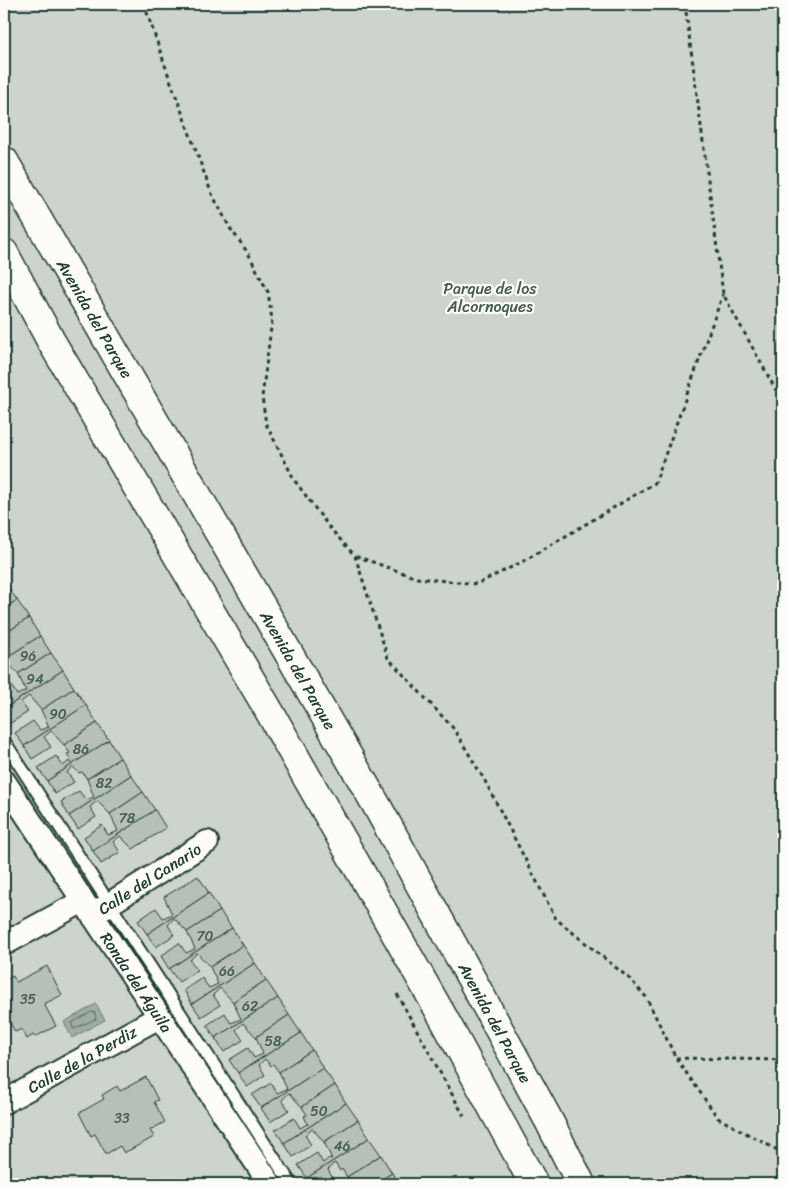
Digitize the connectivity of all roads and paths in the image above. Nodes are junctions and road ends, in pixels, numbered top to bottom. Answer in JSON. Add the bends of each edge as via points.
{"nodes":[{"id":1,"x":144,"y":4,"type":"edge"},
{"id":2,"x":685,"y":4,"type":"edge"},
{"id":3,"x":4,"y":161,"type":"edge"},
{"id":4,"x":4,"y":253,"type":"edge"},
{"id":5,"x":722,"y":294,"type":"junction"},
{"id":6,"x":783,"y":398,"type":"edge"},
{"id":7,"x":356,"y":556,"type":"junction"},
{"id":8,"x":4,"y":741,"type":"edge"},
{"id":9,"x":4,"y":781,"type":"edge"},
{"id":10,"x":207,"y":842,"type":"dead end"},
{"id":11,"x":95,"y":907,"type":"junction"},
{"id":12,"x":4,"y":944,"type":"edge"},
{"id":13,"x":159,"y":1017,"type":"junction"},
{"id":14,"x":676,"y":1058,"type":"junction"},
{"id":15,"x":783,"y":1060,"type":"edge"},
{"id":16,"x":4,"y":1102,"type":"edge"},
{"id":17,"x":783,"y":1153,"type":"edge"},
{"id":18,"x":270,"y":1184,"type":"edge"},
{"id":19,"x":291,"y":1184,"type":"edge"},
{"id":20,"x":534,"y":1184,"type":"edge"},
{"id":21,"x":581,"y":1184,"type":"edge"}],
"edges":[{"from":1,"to":7,"type":"path","via":[[211,192],[268,292],[272,320],[262,397],[266,424],[295,481],[329,527]]},
{"from":2,"to":5,"type":"path"},
{"from":3,"to":21,"type":"street","name":"Avenida del Parque","via":[[382,815]]},
{"from":4,"to":20,"type":"street","via":[[51,341],[268,709]]},
{"from":5,"to":6,"type":"path"},
{"from":5,"to":7,"type":"path","via":[[654,483],[522,562],[477,584],[417,578]]},
{"from":7,"to":14,"type":"path","via":[[388,658],[454,729],[485,781],[556,919],[630,979],[646,997]]},
{"from":8,"to":11,"type":"lane"},
{"from":9,"to":11,"type":"street","name":"Ronda del Águila"},
{"from":10,"to":11,"type":"street","name":"Calle del Canario"},
{"from":11,"to":12,"type":"street","name":"Calle del Canario"},
{"from":11,"to":13,"type":"street","name":"Ronda del Águila"},
{"from":11,"to":19,"type":"lane"},
{"from":13,"to":16,"type":"street","name":"Calle de la Perdiz"},
{"from":13,"to":18,"type":"street","name":"Ronda del Águila"},
{"from":14,"to":15,"type":"path"},
{"from":14,"to":17,"type":"path","via":[[718,1118]]}]}
